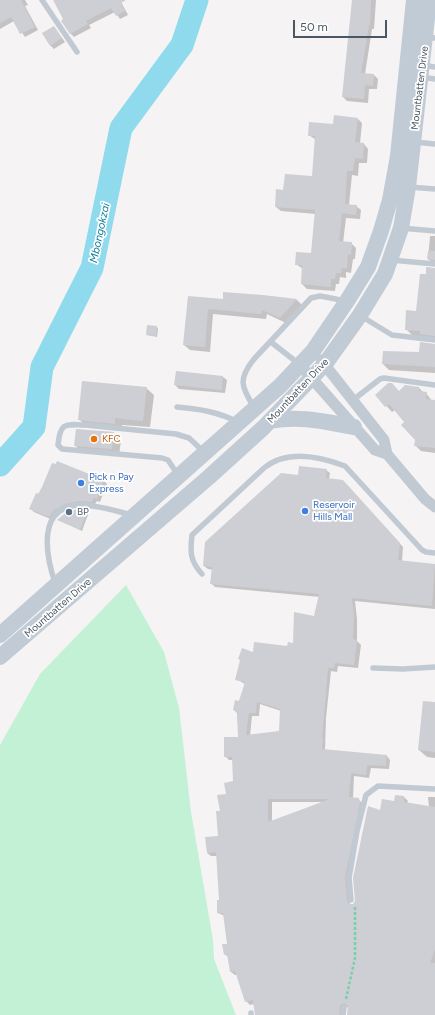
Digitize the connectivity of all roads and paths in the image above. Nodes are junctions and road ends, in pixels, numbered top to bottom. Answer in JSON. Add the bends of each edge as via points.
{"nodes":[{"id":1,"x":42,"y":0,"type":"edge"},
{"id":2,"x":414,"y":0,"type":"edge"},
{"id":3,"x":429,"y":0,"type":"edge"},
{"id":4,"x":424,"y":37,"type":"edge"},
{"id":5,"x":77,"y":52,"type":"dead end"},
{"id":6,"x":421,"y":71,"type":"edge"},
{"id":7,"x":407,"y":141,"type":"junction"},
{"id":8,"x":435,"y":144,"type":"edge"},
{"id":9,"x":400,"y":186,"type":"junction"},
{"id":10,"x":435,"y":189,"type":"edge"},
{"id":11,"x":400,"y":228,"type":"junction"},
{"id":12,"x":435,"y":231,"type":"edge"},
{"id":13,"x":389,"y":260,"type":"junction"},
{"id":14,"x":435,"y":264,"type":"edge"},
{"id":15,"x":347,"y":301,"type":"junction"},
{"id":16,"x":360,"y":315,"type":"junction"},
{"id":17,"x":435,"y":340,"type":"edge"},
{"id":18,"x":271,"y":342,"type":"junction"},
{"id":19,"x":312,"y":351,"type":"junction"},
{"id":20,"x":325,"y":364,"type":"junction"},
{"id":21,"x":300,"y":365,"type":"junction"},
{"id":22,"x":312,"y":378,"type":"junction"},
{"id":23,"x":435,"y":385,"type":"edge"},
{"id":24,"x":353,"y":400,"type":"junction"},
{"id":25,"x":177,"y":407,"type":"dead end"},
{"id":26,"x":255,"y":409,"type":"junction"},
{"id":27,"x":270,"y":421,"type":"junction"},
{"id":28,"x":240,"y":423,"type":"junction"},
{"id":29,"x":354,"y":427,"type":"junction"},
{"id":30,"x":206,"y":453,"type":"junction"},
{"id":31,"x":387,"y":454,"type":"junction"},
{"id":32,"x":178,"y":475,"type":"junction"},
{"id":33,"x":435,"y":507,"type":"edge"},
{"id":34,"x":134,"y":515,"type":"junction"},
{"id":35,"x":435,"y":553,"type":"edge"},
{"id":36,"x":202,"y":574,"type":"dead end"},
{"id":37,"x":56,"y":587,"type":"junction"},
{"id":38,"x":0,"y":636,"type":"edge"},
{"id":39,"x":0,"y":657,"type":"edge"},
{"id":40,"x":435,"y":667,"type":"edge"},
{"id":41,"x":373,"y":668,"type":"dead end"},
{"id":42,"x":435,"y":789,"type":"edge"},
{"id":43,"x":352,"y":900,"type":"joint"},
{"id":44,"x":344,"y":1007,"type":"joint"},
{"id":45,"x":343,"y":1015,"type":"edge"}],
"edges":[{"from":1,"to":5,"type":"lane"},
{"from":2,"to":4,"type":"main road","name":"Mountbatten Drive"},
{"from":3,"to":4,"type":"main road","name":"Mountbatten Drive"},
{"from":4,"to":6,"type":"main road","name":"Mountbatten Drive"},
{"from":6,"to":7,"type":"main road","name":"Mountbatten Drive"},
{"from":7,"to":8,"type":"lane"},
{"from":7,"to":9,"type":"main road","name":"Mountbatten Drive"},
{"from":9,"to":10,"type":"lane"},
{"from":9,"to":11,"type":"main road","name":"Mountbatten Drive"},
{"from":9,"to":15,"type":"main road","name":"Mountbatten Drive","via":[[368,267]]},
{"from":11,"to":12,"type":"lane"},
{"from":11,"to":13,"type":"main road","name":"Mountbatten Drive"},
{"from":13,"to":14,"type":"lane"},
{"from":13,"to":16,"type":"main road","name":"Mountbatten Drive","via":[[385,274]]},
{"from":15,"to":18,"type":"lane","via":[[320,296],[312,298]]},
{"from":15,"to":19,"type":"main road","name":"Mountbatten Drive"},
{"from":16,"to":17,"type":"lane","via":[[392,335]]},
{"from":16,"to":20,"type":"main road","name":"Mountbatten Drive"},
{"from":18,"to":21,"type":"lane"},
{"from":18,"to":26,"type":"lane","via":[[250,364],[243,376],[244,390]]},
{"from":19,"to":20,"type":"street"},
{"from":19,"to":21,"type":"main road","name":"Mountbatten Drive"},
{"from":20,"to":22,"type":"main road","name":"Mountbatten Drive"},
{"from":20,"to":24,"type":"street"},
{"from":21,"to":22,"type":"street"},
{"from":21,"to":26,"type":"main road","name":"Mountbatten Drive"},
{"from":22,"to":27,"type":"main road","name":"Mountbatten Drive"},
{"from":22,"to":29,"type":"street"},
{"from":23,"to":24,"type":"lane","via":[[384,378]]},
{"from":24,"to":31,"type":"street","via":[[384,440]]},
{"from":25,"to":28,"type":"lane","via":[[222,414]]},
{"from":26,"to":28,"type":"main road","name":"Mountbatten Drive"},
{"from":27,"to":29,"type":"main road","via":[[302,418]]},
{"from":27,"to":39,"type":"main road","name":"Mountbatten Drive","via":[[209,477]]},
{"from":28,"to":30,"type":"main road","name":"Mountbatten Drive"},
{"from":29,"to":31,"type":"street","via":[[375,450]]},
{"from":30,"to":32,"type":"main road","name":"Mountbatten Drive"},
{"from":30,"to":32,"type":"lane","via":[[190,438],[176,434],[69,424],[60,430],[58,445],[62,449],[162,458],[168,460]]},
{"from":31,"to":33,"type":"street"},
{"from":32,"to":34,"type":"main road","name":"Mountbatten Drive"},
{"from":34,"to":37,"type":"main road","name":"Mountbatten Drive"},
{"from":34,"to":37,"type":"lane","via":[[79,505],[67,508],[54,516],[48,527],[46,543],[48,562]]},
{"from":35,"to":36,"type":"lane","via":[[422,550],[345,466],[329,459],[289,455],[272,461],[192,535],[193,564]]},
{"from":37,"to":38,"type":"main road","name":"Mountbatten Drive"},
{"from":40,"to":41,"type":"lane"},
{"from":42,"to":43,"type":"lane","via":[[378,786],[366,795],[349,878]]},
{"from":43,"to":44,"type":"path","via":[[355,904],[355,958]]},
{"from":44,"to":45,"type":"lane"}]}
